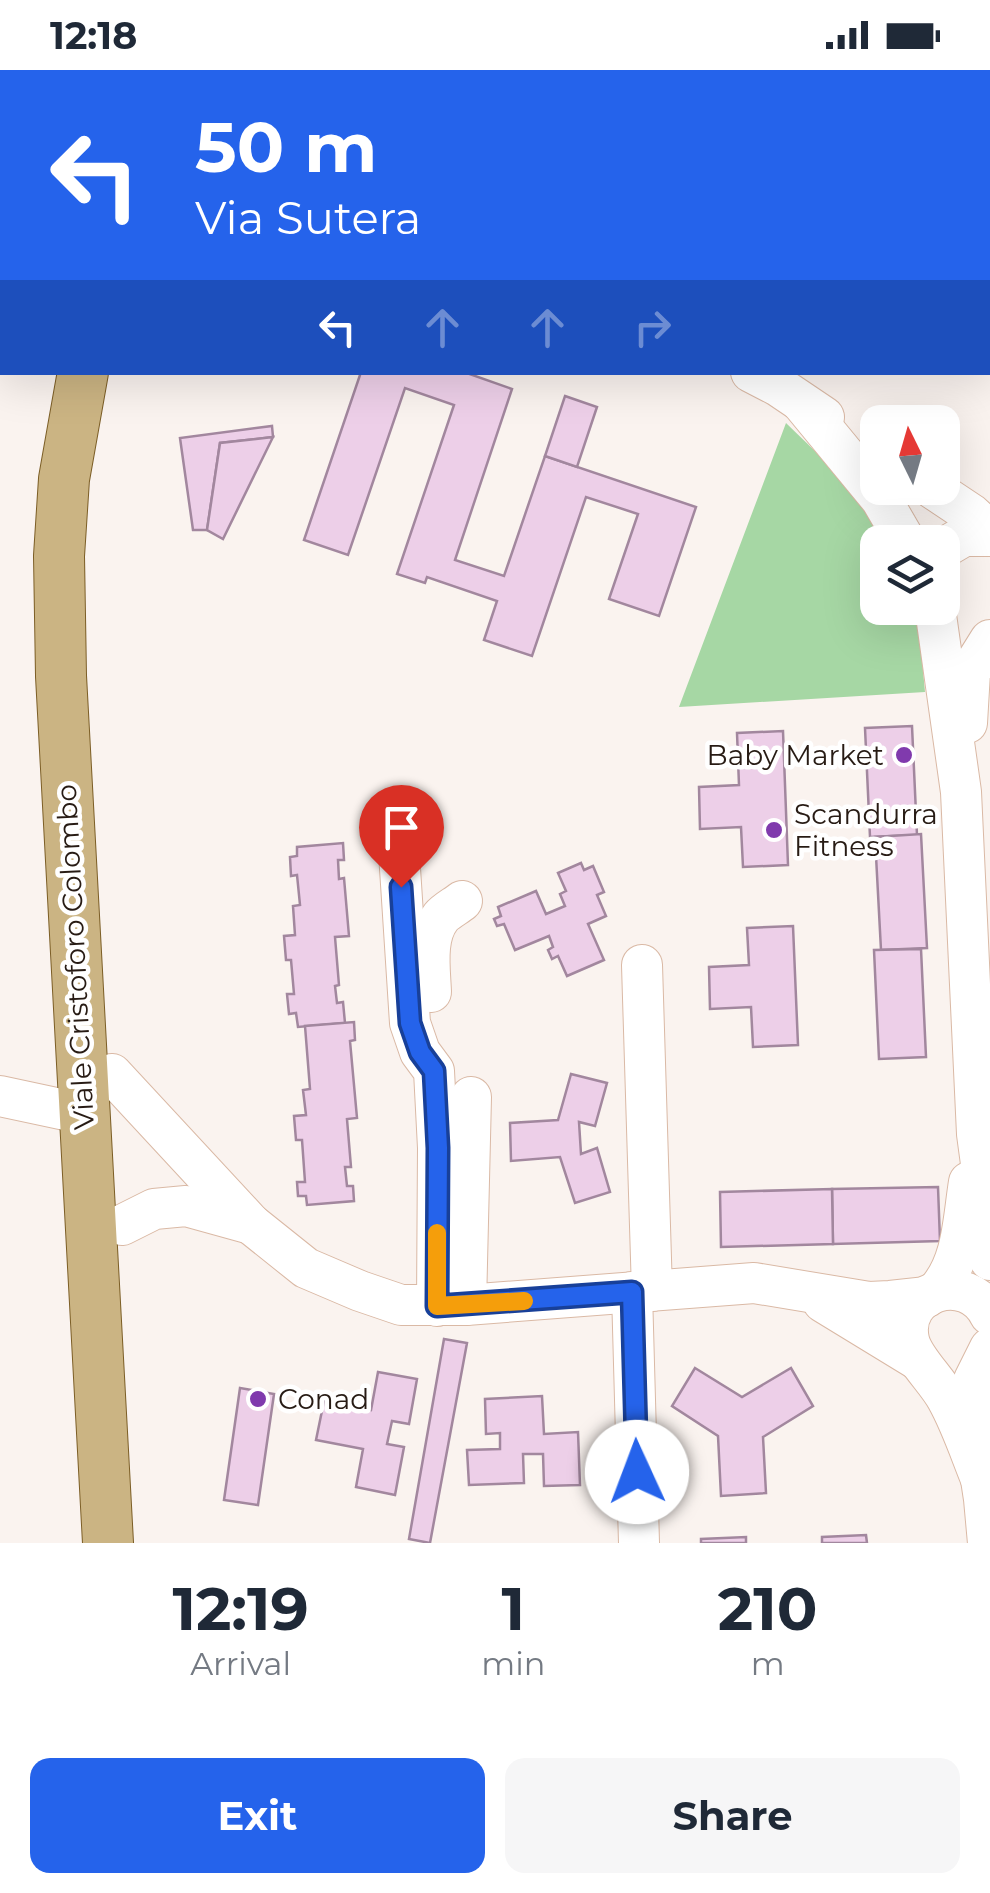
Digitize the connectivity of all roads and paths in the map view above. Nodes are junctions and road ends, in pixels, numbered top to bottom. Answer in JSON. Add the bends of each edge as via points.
{"nodes":[{"id":1,"x":68,"y":375,"type":"edge"},
{"id":2,"x":82,"y":375,"type":"edge"},
{"id":3,"x":109,"y":375,"type":"edge"},
{"id":4,"x":779,"y":384,"type":"edge"},
{"id":5,"x":860,"y":440,"type":"edge"},
{"id":6,"x":64,"y":479,"type":"junction"},
{"id":7,"x":958,"y":505,"type":"edge"},
{"id":8,"x":896,"y":525,"type":"edge"},
{"id":9,"x":990,"y":533,"type":"edge"},
{"id":10,"x":960,"y":537,"type":"edge"},
{"id":11,"x":938,"y":625,"type":"edge"},
{"id":12,"x":959,"y":625,"type":"edge"},
{"id":13,"x":990,"y":628,"type":"edge"},
{"id":14,"x":990,"y":640,"type":"edge"},
{"id":15,"x":961,"y":792,"type":"junction"},
{"id":16,"x":399,"y":853,"type":"dead end"},
{"id":17,"x":462,"y":901,"type":"dead end"},
{"id":18,"x":642,"y":966,"type":"dead end"},
{"id":19,"x":434,"y":1071,"type":"junction"},
{"id":20,"x":98,"y":1094,"type":"junction"},
{"id":21,"x":0,"y":1096,"type":"edge"},
{"id":22,"x":471,"y":1097,"type":"dead end"},
{"id":23,"x":976,"y":1134,"type":"junction"},
{"id":24,"x":251,"y":1224,"type":"junction"},
{"id":25,"x":122,"y":1225,"type":"junction"},
{"id":26,"x":990,"y":1260,"type":"edge"},
{"id":27,"x":642,"y":1292,"type":"junction"},
{"id":28,"x":807,"y":1292,"type":"junction"},
{"id":29,"x":932,"y":1294,"type":"junction"},
{"id":30,"x":452,"y":1305,"type":"junction"},
{"id":31,"x":990,"y":1315,"type":"edge"},
{"id":32,"x":986,"y":1355,"type":"edge"},
{"id":33,"x":922,"y":1363,"type":"junction"},
{"id":34,"x":985,"y":1487,"type":"edge"},
{"id":35,"x":108,"y":1543,"type":"edge"},
{"id":36,"x":141,"y":1543,"type":"edge"},
{"id":37,"x":640,"y":1543,"type":"edge"},
{"id":38,"x":988,"y":1543,"type":"edge"}],
"edges":[{"from":1,"to":6,"type":"street"},
{"from":2,"to":6,"type":"main road","name":"Viale Cristoforo Colombo"},
{"from":3,"to":20,"type":"main road","name":"Viale Cristoforo Colombo","via":[[94,462],[90,542]]},
{"from":4,"to":5,"type":"street"},
{"from":4,"to":8,"type":"street"},
{"from":6,"to":20,"type":"main road","name":"Viale Cristoforo Colombo","via":[[61,676]]},
{"from":7,"to":9,"type":"street"},
{"from":9,"to":10,"type":"street"},
{"from":11,"to":15,"type":"street"},
{"from":12,"to":13,"type":"street"},
{"from":14,"to":15,"type":"street","via":[[970,672]]},
{"from":15,"to":23,"type":"street"},
{"from":16,"to":19,"type":"street","via":[[410,1023]]},
{"from":17,"to":19,"type":"street","via":[[442,916],[430,949]]},
{"from":18,"to":27,"type":"street"},
{"from":19,"to":30,"type":"street"},
{"from":20,"to":21,"type":"street"},
{"from":20,"to":24,"type":"street"},
{"from":20,"to":25,"type":"main road","name":"Viale Cristoforo Colombo"},
{"from":20,"to":35,"type":"main road","name":"Viale Cristoforo Colombo"},
{"from":22,"to":30,"type":"street"},
{"from":23,"to":26,"type":"street"},
{"from":23,"to":29,"type":"street","via":[[957,1258]]},
{"from":24,"to":25,"type":"street","via":[[186,1206],[154,1209]]},
{"from":24,"to":30,"type":"street","via":[[306,1268],[360,1291],[401,1305]]},
{"from":25,"to":36,"type":"main road","name":"Viale Cristoforo Colombo"},
{"from":27,"to":28,"type":"street","via":[[754,1284]]},
{"from":27,"to":30,"type":"street"},
{"from":27,"to":37,"type":"street"},
{"from":28,"to":29,"type":"street","via":[[868,1302]]},
{"from":28,"to":33,"type":"street"},
{"from":29,"to":31,"type":"street","via":[[970,1293]]},
{"from":29,"to":33,"type":"street","via":[[909,1321],[909,1342]]},
{"from":32,"to":33,"type":"street","via":[[959,1374]]},
{"from":32,"to":34,"type":"street","via":[[970,1406]]},
{"from":33,"to":34,"type":"street","via":[[949,1401]]},
{"from":34,"to":38,"type":"street"}]}
